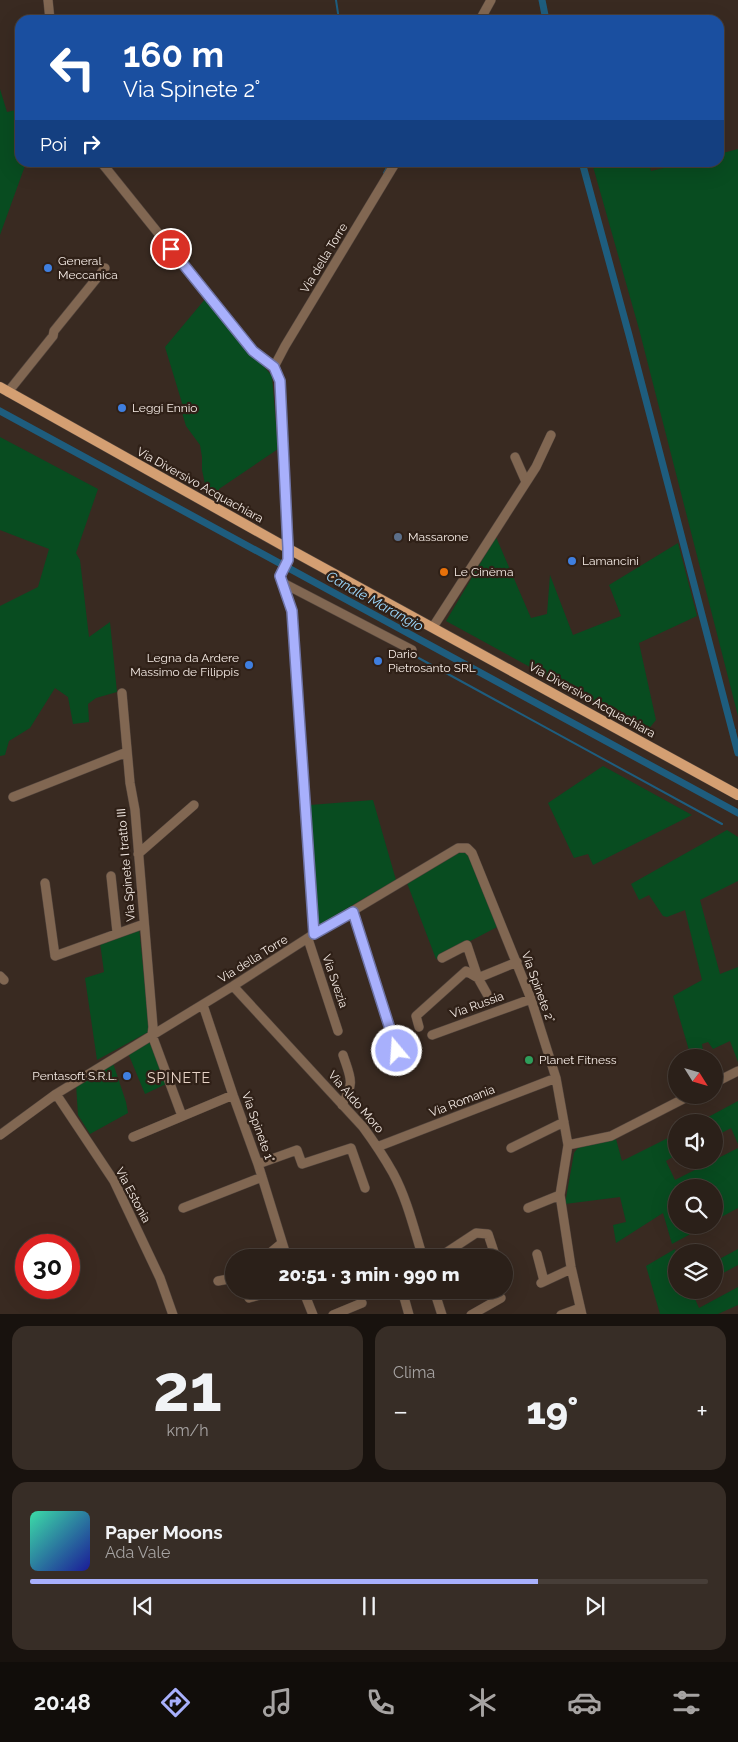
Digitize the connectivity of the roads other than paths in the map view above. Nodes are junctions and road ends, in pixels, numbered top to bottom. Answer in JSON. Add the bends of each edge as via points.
{"nodes":[{"id":1,"x":48,"y":0,"type":"edge"},
{"id":2,"x":491,"y":0,"type":"edge"},
{"id":3,"x":50,"y":15,"type":"edge"},
{"id":4,"x":483,"y":15,"type":"edge"},
{"id":5,"x":105,"y":167,"type":"edge"},
{"id":6,"x":393,"y":167,"type":"edge"},
{"id":7,"x":105,"y":268,"type":"dead end"},
{"id":8,"x":274,"y":367,"type":"junction"},
{"id":9,"x":4,"y":390,"type":"edge"},
{"id":10,"x":551,"y":435,"type":"dead end"},
{"id":11,"x":515,"y":456,"type":"dead end"},
{"id":12,"x":526,"y":482,"type":"junction"},
{"id":13,"x":288,"y":548,"type":"junction"},
{"id":14,"x":282,"y":579,"type":"junction"},
{"id":15,"x":433,"y":627,"type":"junction"},
{"id":16,"x":412,"y":650,"type":"dead end"},
{"id":17,"x":122,"y":693,"type":"dead end"},
{"id":18,"x":127,"y":752,"type":"junction"},
{"id":19,"x":738,"y":794,"type":"edge"},
{"id":20,"x":13,"y":797,"type":"dead end"},
{"id":21,"x":194,"y":805,"type":"dead end"},
{"id":22,"x":138,"y":854,"type":"junction"},
{"id":23,"x":111,"y":876,"type":"dead end"},
{"id":24,"x":45,"y":884,"type":"dead end"},
{"id":25,"x":353,"y":912,"type":"junction"},
{"id":26,"x":144,"y":924,"type":"junction"},
{"id":27,"x":117,"y":932,"type":"junction"},
{"id":28,"x":311,"y":936,"type":"junction"},
{"id":29,"x":442,"y":958,"type":"dead end"},
{"id":30,"x":517,"y":962,"type":"junction"},
{"id":31,"x":478,"y":978,"type":"junction"},
{"id":32,"x":233,"y":986,"type":"junction"},
{"id":33,"x":487,"y":994,"type":"dead end"},
{"id":34,"x":531,"y":999,"type":"junction"},
{"id":35,"x":203,"y":1005,"type":"junction"},
{"id":36,"x":419,"y":1027,"type":"dead end"},
{"id":37,"x":338,"y":1031,"type":"dead end"},
{"id":38,"x":152,"y":1035,"type":"junction"},
{"id":39,"x":432,"y":1035,"type":"dead end"},
{"id":40,"x":343,"y":1055,"type":"dead end"},
{"id":41,"x":403,"y":1069,"type":"dead end"},
{"id":42,"x":738,"y":1071,"type":"edge"},
{"id":43,"x":556,"y":1078,"type":"junction"},
{"id":44,"x":723,"y":1078,"type":"edge"},
{"id":45,"x":56,"y":1094,"type":"junction"},
{"id":46,"x":233,"y":1095,"type":"junction"},
{"id":47,"x":674,"y":1104,"type":"edge"},
{"id":48,"x":342,"y":1105,"type":"junction"},
{"id":49,"x":182,"y":1116,"type":"junction"},
{"id":50,"x":564,"y":1122,"type":"junction"},
{"id":51,"x":0,"y":1135,"type":"edge"},
{"id":52,"x":133,"y":1137,"type":"dead end"},
{"id":53,"x":568,"y":1145,"type":"junction"},
{"id":54,"x":378,"y":1147,"type":"junction"},
{"id":55,"x":511,"y":1148,"type":"dead end"},
{"id":56,"x":258,"y":1164,"type":"junction"},
{"id":57,"x":262,"y":1177,"type":"junction"},
{"id":58,"x":365,"y":1188,"type":"dead end"},
{"id":59,"x":560,"y":1195,"type":"junction"},
{"id":60,"x":182,"y":1208,"type":"dead end"},
{"id":61,"x":528,"y":1208,"type":"dead end"},
{"id":62,"x":282,"y":1244,"type":"junction"},
{"id":63,"x":276,"y":1249,"type":"edge"},
{"id":64,"x":284,"y":1249,"type":"edge"},
{"id":65,"x":420,"y":1249,"type":"edge"},
{"id":66,"x":452,"y":1249,"type":"edge"},
{"id":67,"x":493,"y":1249,"type":"edge"},
{"id":68,"x":537,"y":1254,"type":"dead end"},
{"id":69,"x":571,"y":1270,"type":"junction"},
{"id":70,"x":225,"y":1280,"type":"edge"},
{"id":71,"x":218,"y":1281,"type":"dead end"},
{"id":72,"x":307,"y":1299,"type":"edge"},
{"id":73,"x":404,"y":1299,"type":"edge"},
{"id":74,"x":437,"y":1299,"type":"edge"},
{"id":75,"x":499,"y":1299,"type":"edge"},
{"id":76,"x":362,"y":1303,"type":"dead end"},
{"id":77,"x":581,"y":1311,"type":"edge"},
{"id":78,"x":173,"y":1314,"type":"edge"},
{"id":79,"x":313,"y":1314,"type":"edge"},
{"id":80,"x":333,"y":1314,"type":"edge"},
{"id":81,"x":408,"y":1314,"type":"edge"},
{"id":82,"x":442,"y":1314,"type":"edge"},
{"id":83,"x":471,"y":1314,"type":"edge"},
{"id":84,"x":561,"y":1314,"type":"edge"}],
"edges":[{"from":1,"to":3,"type":"street"},
{"from":2,"to":4,"type":"street"},
{"from":5,"to":8,"type":"street","via":[[253,351]]},
{"from":6,"to":8,"type":"street","name":"Via della Torre"},
{"from":7,"to":9,"type":"street","name":"Via Diversivo Acquachiara","via":[[54,331],[54,336]]},
{"from":8,"to":13,"type":"street","via":[[280,381]]},
{"from":9,"to":13,"type":"main road","name":"Via Diversivo Acquachiara"},
{"from":10,"to":12,"type":"street"},
{"from":11,"to":12,"type":"street"},
{"from":12,"to":15,"type":"street"},
{"from":13,"to":14,"type":"street"},
{"from":13,"to":15,"type":"main road","name":"Via Diversivo Acquachiara"},
{"from":14,"to":16,"type":"street"},
{"from":14,"to":28,"type":"street","via":[[292,611]]},
{"from":15,"to":19,"type":"main road","name":"Via Diversivo Acquachiara"},
{"from":17,"to":18,"type":"street","name":"Via Spinete I tratto III"},
{"from":18,"to":20,"type":"street"},
{"from":18,"to":22,"type":"street","name":"Via Spinete I tratto III"},
{"from":21,"to":22,"type":"street"},
{"from":22,"to":26,"type":"street","name":"Via Spinete I tratto III"},
{"from":23,"to":27,"type":"street"},
{"from":24,"to":27,"type":"street","via":[[54,956]]},
{"from":25,"to":28,"type":"street","name":"Via Spinete 2°"},
{"from":25,"to":30,"type":"street","name":"Via Spinete 2°","via":[[458,848],[467,848],[472,852]]},
{"from":25,"to":41,"type":"street"},
{"from":26,"to":27,"type":"street"},
{"from":26,"to":38,"type":"street","name":"Via Spinete I tratto III"},
{"from":28,"to":32,"type":"street","name":"Via della Torre"},
{"from":28,"to":37,"type":"street","name":"Via Svezia"},
{"from":29,"to":31,"type":"street","via":[[467,945]]},
{"from":30,"to":31,"type":"street"},
{"from":30,"to":34,"type":"street","name":"Via Spinete 2°"},
{"from":31,"to":33,"type":"street"},
{"from":31,"to":36,"type":"street","via":[[466,971],[416,1016]]},
{"from":32,"to":35,"type":"street","name":"Via della Torre"},
{"from":32,"to":48,"type":"street","name":"Via Aldo Moro"},
{"from":34,"to":39,"type":"street","name":"Via Russia"},
{"from":34,"to":43,"type":"street","name":"Via Spinete 2°"},
{"from":35,"to":38,"type":"street","name":"Via della Torre"},
{"from":35,"to":46,"type":"street","name":"Via Spinete 1°"},
{"from":38,"to":45,"type":"street","name":"Via della Torre"},
{"from":38,"to":49,"type":"street","name":"Via Spinete I tratto III"},
{"from":40,"to":48,"type":"street","via":[[351,1089]]},
{"from":42,"to":44,"type":"street"},
{"from":43,"to":50,"type":"street","name":"Via Spinete 2°"},
{"from":43,"to":54,"type":"street","name":"Via Romania"},
{"from":45,"to":51,"type":"street","name":"Via della Torre"},
{"from":45,"to":78,"type":"street","name":"Via Estonia","via":[[114,1181],[160,1278]]},
{"from":46,"to":49,"type":"street"},
{"from":46,"to":56,"type":"street","name":"Via Spinete 1°"},
{"from":47,"to":53,"type":"street","via":[[612,1136]]},
{"from":48,"to":54,"type":"street","name":"Via Aldo Moro"},
{"from":49,"to":52,"type":"street"},
{"from":50,"to":53,"type":"street","name":"Via Spinete 2°"},
{"from":50,"to":55,"type":"street"},
{"from":53,"to":59,"type":"street","name":"Via Spinete 2°"},
{"from":54,"to":65,"type":"street","name":"Via Aldo Moro","via":[[394,1174]]},
{"from":56,"to":57,"type":"street","name":"Via Spinete 1°"},
{"from":56,"to":58,"type":"street","via":[[297,1150],[302,1164],[351,1148]]},
{"from":57,"to":60,"type":"street"},
{"from":57,"to":62,"type":"street","name":"Via Spinete 1°"},
{"from":59,"to":61,"type":"street"},
{"from":59,"to":69,"type":"street","name":"Via Spinete 2°"},
{"from":62,"to":63,"type":"street"},
{"from":62,"to":64,"type":"street","name":"Via Spinete 1°"},
{"from":66,"to":67,"type":"street","via":[[476,1233],[488,1234]]},
{"from":68,"to":69,"type":"street","via":[[543,1282]]},
{"from":69,"to":77,"type":"street","name":"Via Spinete 2°"},
{"from":70,"to":71,"type":"street"},
{"from":72,"to":79,"type":"street"},
{"from":73,"to":81,"type":"street"},
{"from":74,"to":82,"type":"street"},
{"from":75,"to":83,"type":"street"},
{"from":76,"to":80,"type":"street"},
{"from":77,"to":84,"type":"street"}]}
